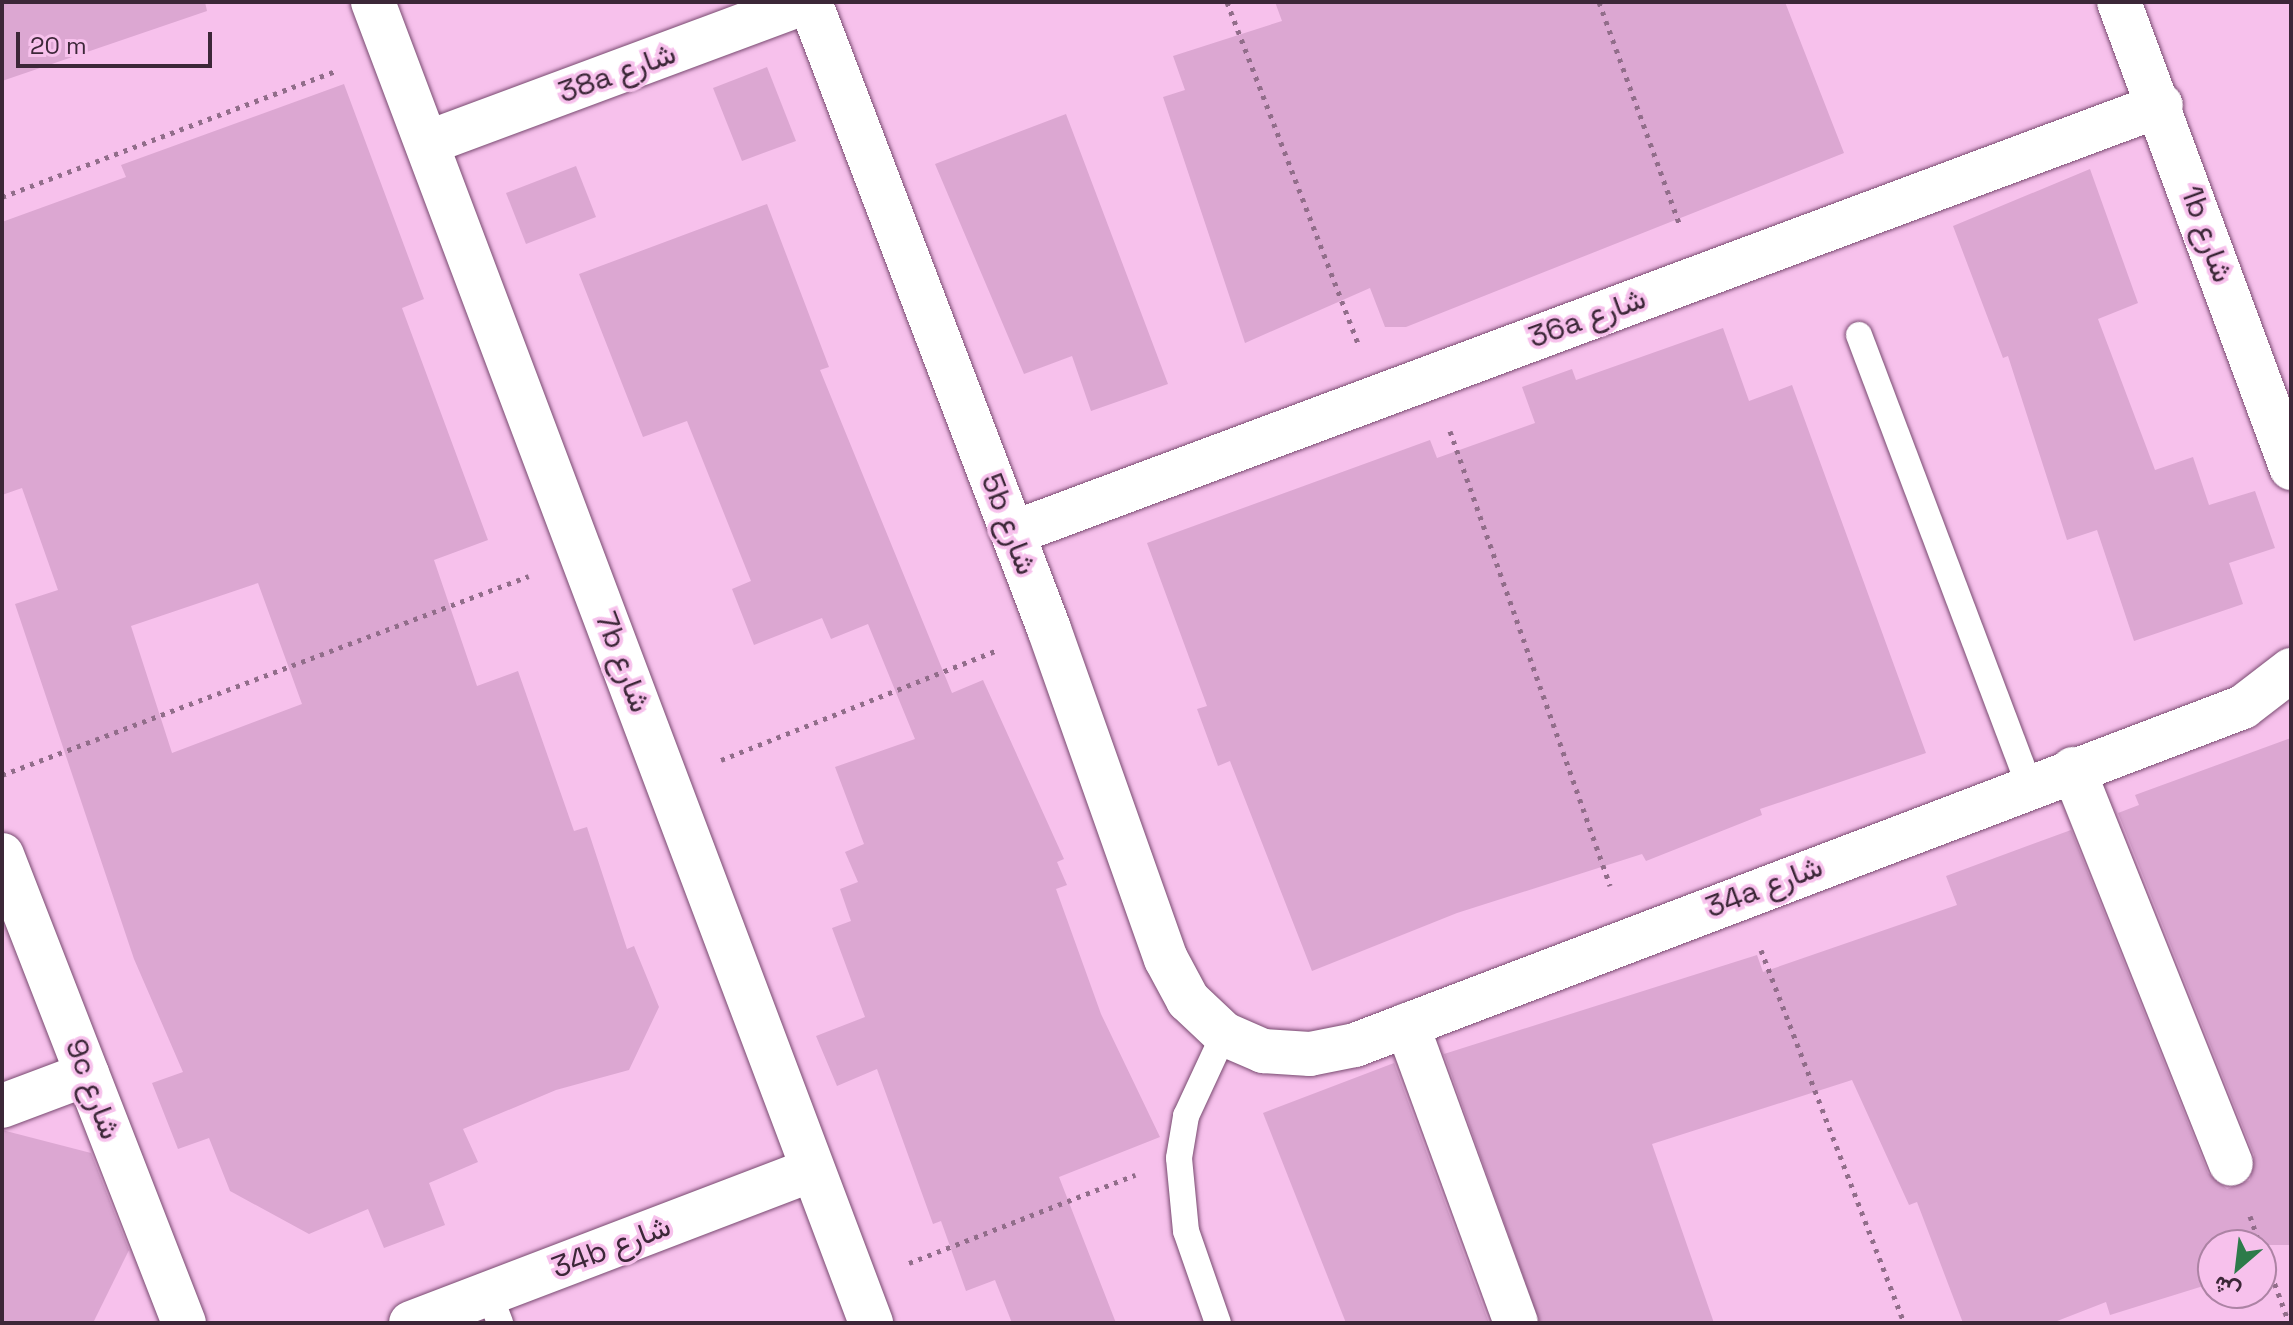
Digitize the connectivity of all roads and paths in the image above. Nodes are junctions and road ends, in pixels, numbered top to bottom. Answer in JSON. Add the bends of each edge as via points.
{"nodes":[{"id":1,"x":373,"y":2,"type":"edge"},
{"id":2,"x":808,"y":2,"type":"edge"},
{"id":3,"x":1227,"y":2,"type":"edge"},
{"id":4,"x":1599,"y":2,"type":"edge"},
{"id":5,"x":2119,"y":2,"type":"edge"},
{"id":6,"x":391,"y":50,"type":"junction"},
{"id":7,"x":2161,"y":105,"type":"junction"},
{"id":8,"x":427,"y":143,"type":"junction"},
{"id":9,"x":2,"y":197,"type":"edge"},
{"id":10,"x":1699,"y":277,"type":"junction"},
{"id":11,"x":1859,"y":335,"type":"dead end"},
{"id":12,"x":1431,"y":376,"type":"junction"},
{"id":13,"x":1378,"y":396,"type":"junction"},
{"id":14,"x":2291,"y":468,"type":"edge"},
{"id":15,"x":1013,"y":533,"type":"junction"},
{"id":16,"x":583,"y":556,"type":"junction"},
{"id":17,"x":1049,"y":629,"type":"junction"},
{"id":18,"x":2291,"y":670,"type":"edge"},
{"id":19,"x":2073,"y":769,"type":"junction"},
{"id":20,"x":2,"y":775,"type":"edge"},
{"id":21,"x":668,"y":781,"type":"junction"},
{"id":22,"x":2029,"y":785,"type":"junction"},
{"id":23,"x":2,"y":855,"type":"edge"},
{"id":24,"x":1740,"y":897,"type":"junction"},
{"id":25,"x":1629,"y":940,"type":"junction"},
{"id":26,"x":1407,"y":1025,"type":"junction"},
{"id":27,"x":1224,"y":1034,"type":"junction"},
{"id":28,"x":87,"y":1074,"type":"junction"},
{"id":29,"x":2,"y":1106,"type":"edge"},
{"id":30,"x":1179,"y":1158,"type":"junction"},
{"id":31,"x":2231,"y":1164,"type":"dead end"},
{"id":32,"x":811,"y":1170,"type":"junction"},
{"id":33,"x":2277,"y":1290,"type":"edge"},
{"id":34,"x":864,"y":1303,"type":"edge"},
{"id":35,"x":494,"y":1308,"type":"edge"},
{"id":36,"x":184,"y":1323,"type":"edge"},
{"id":37,"x":411,"y":1323,"type":"edge"},
{"id":38,"x":1218,"y":1323,"type":"edge"},
{"id":39,"x":1516,"y":1323,"type":"edge"},
{"id":40,"x":1904,"y":1323,"type":"edge"},
{"id":41,"x":2289,"y":1323,"type":"edge"}],
"edges":[{"from":1,"to":6,"type":"street","name":"7b شارع"},
{"from":2,"to":8,"type":"street","name":"38a شارع"},
{"from":2,"to":15,"type":"street","name":"5b شارع"},
{"from":3,"to":13,"type":"path"},
{"from":4,"to":10,"type":"path"},
{"from":5,"to":7,"type":"street","name":"1b شارع"},
{"from":6,"to":8,"type":"street","name":"7b شارع"},
{"from":6,"to":9,"type":"path"},
{"from":7,"to":10,"type":"street","name":"36a شارع"},
{"from":7,"to":14,"type":"street","name":"1b شارع"},
{"from":8,"to":16,"type":"street","name":"7b شارع"},
{"from":10,"to":12,"type":"street","name":"36a شارع"},
{"from":11,"to":22,"type":"lane"},
{"from":12,"to":13,"type":"street","name":"36a شارع"},
{"from":12,"to":25,"type":"path"},
{"from":13,"to":15,"type":"street","name":"36a شارع"},
{"from":15,"to":17,"type":"street","name":"5b شارع"},
{"from":16,"to":20,"type":"path"},
{"from":16,"to":21,"type":"street","name":"7b شارع"},
{"from":17,"to":21,"type":"path"},
{"from":17,"to":27,"type":"street","name":"5b شارع","via":[[1166,959],[1188,1000]]},
{"from":18,"to":19,"type":"street","name":"34a شارع","via":[[2243,707]]},
{"from":19,"to":22,"type":"street","name":"34a شارع"},
{"from":19,"to":31,"type":"street"},
{"from":21,"to":32,"type":"street","name":"7b شارع"},
{"from":22,"to":24,"type":"street","name":"34a شارع"},
{"from":23,"to":28,"type":"street","name":"9c شارع"},
{"from":24,"to":25,"type":"street","name":"34a شارع"},
{"from":24,"to":40,"type":"path"},
{"from":25,"to":26,"type":"street","name":"34a شارع"},
{"from":26,"to":27,"type":"street","name":"34a شارع","via":[[1310,1054],[1263,1051]]},
{"from":26,"to":39,"type":"street"},
{"from":27,"to":30,"type":"lane","via":[[1186,1116]]},
{"from":28,"to":29,"type":"street"},
{"from":28,"to":36,"type":"street","name":"9c شارع"},
{"from":30,"to":34,"type":"path"},
{"from":30,"to":38,"type":"lane","via":[[1186,1231]]},
{"from":32,"to":34,"type":"street","name":"7b شارع"},
{"from":32,"to":35,"type":"street","name":"34b شارع"},
{"from":33,"to":41,"type":"path"},
{"from":35,"to":37,"type":"street","name":"34b شارع"}]}
